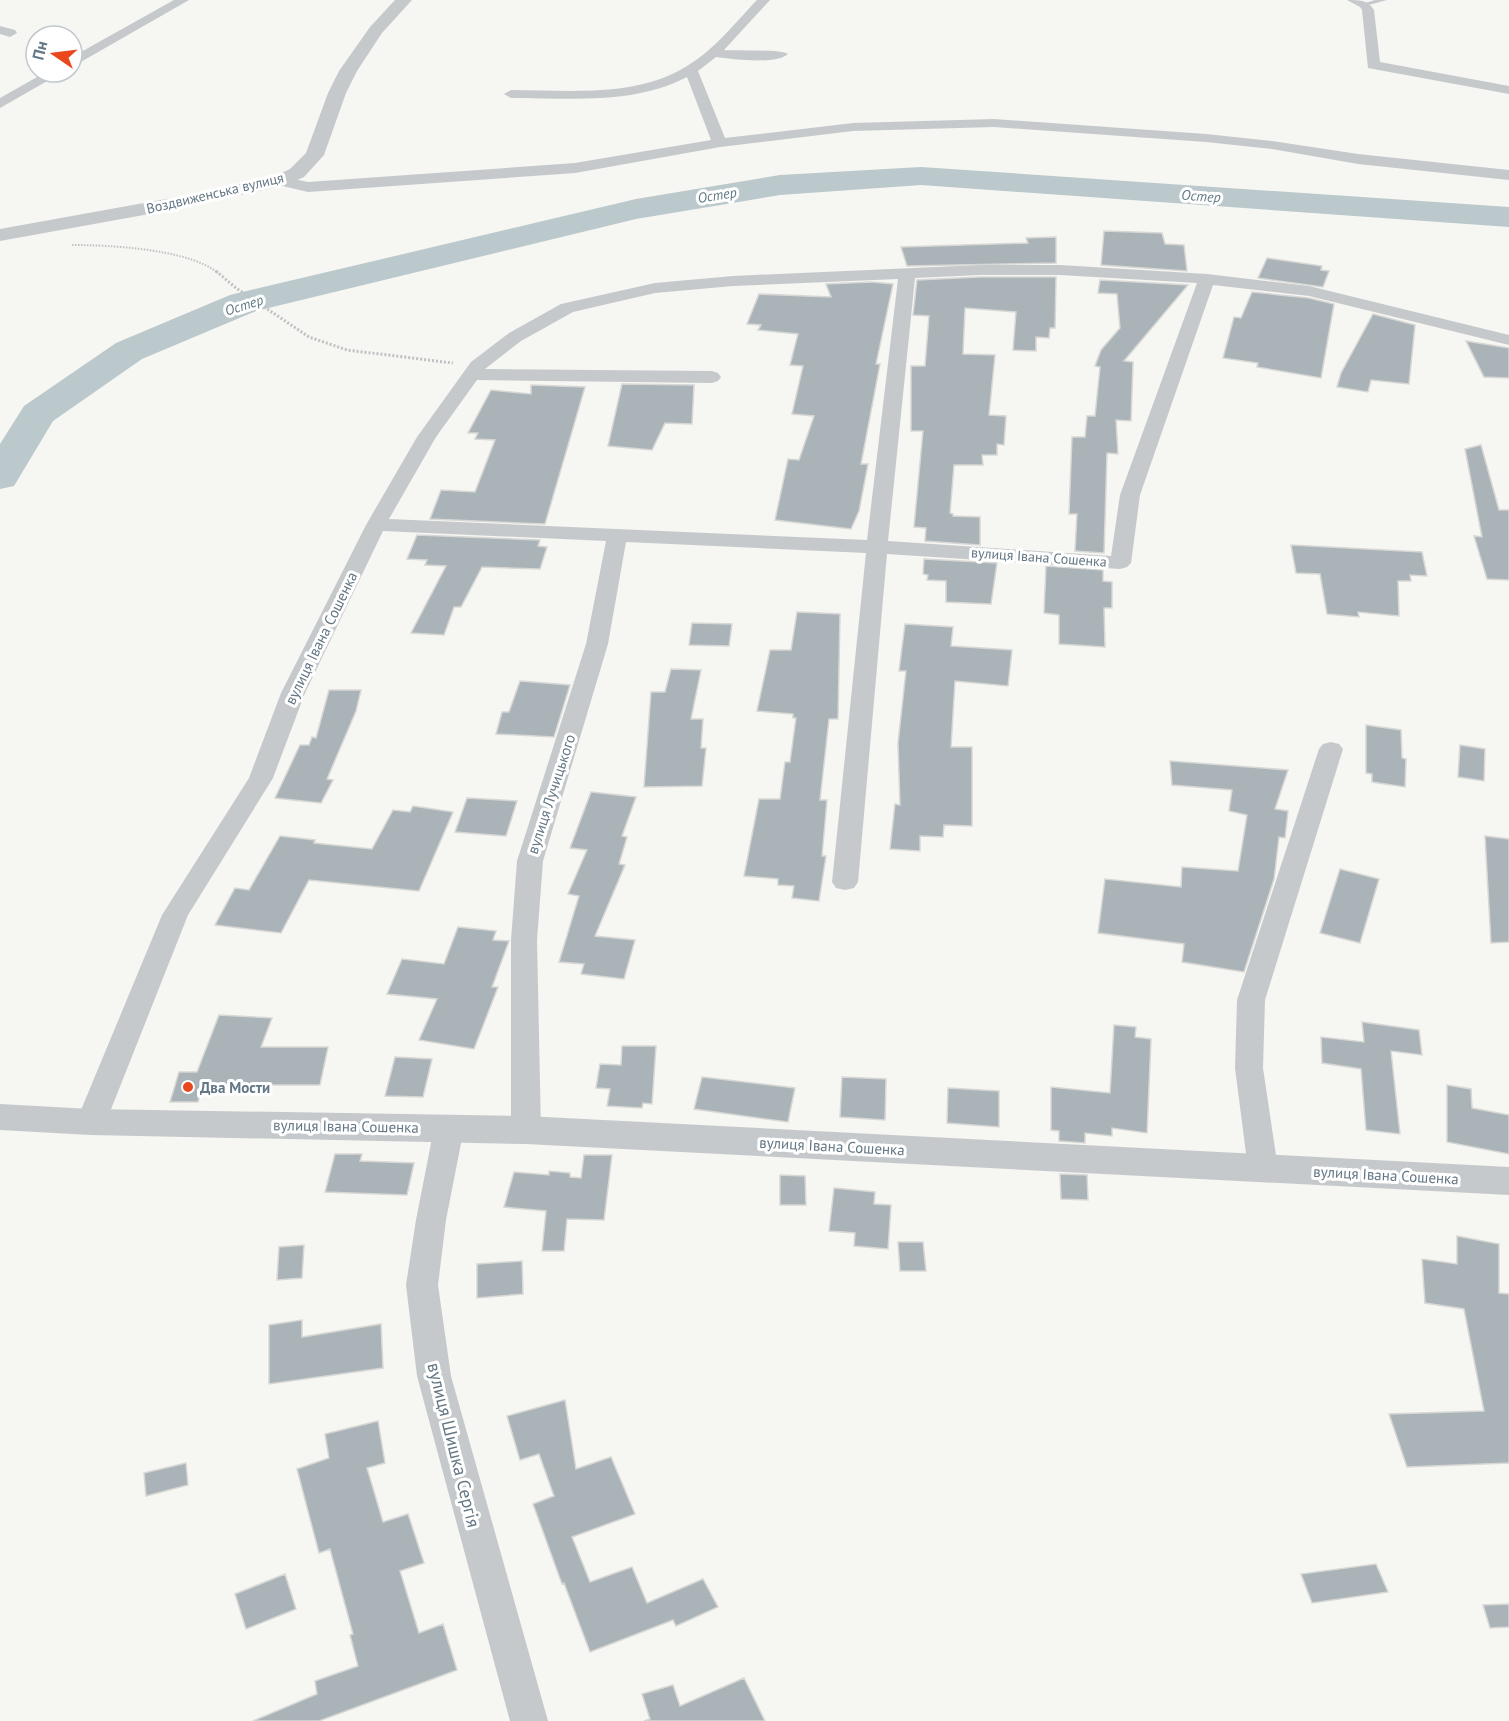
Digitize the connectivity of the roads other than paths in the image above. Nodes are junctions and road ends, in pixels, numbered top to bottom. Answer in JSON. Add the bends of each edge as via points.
{"nodes":[{"id":1,"x":183,"y":0,"type":"edge"},
{"id":2,"x":404,"y":0,"type":"edge"},
{"id":3,"x":764,"y":0,"type":"edge"},
{"id":4,"x":1384,"y":0,"type":"edge"},
{"id":5,"x":1359,"y":2,"type":"edge"},
{"id":6,"x":712,"y":53,"type":"junction"},
{"id":7,"x":781,"y":54,"type":"dead end"},
{"id":8,"x":84,"y":56,"type":"edge"},
{"id":9,"x":691,"y":70,"type":"junction"},
{"id":10,"x":35,"y":84,"type":"edge"},
{"id":11,"x":697,"y":85,"type":"junction"},
{"id":12,"x":655,"y":87,"type":"junction"},
{"id":13,"x":1509,"y":90,"type":"edge"},
{"id":14,"x":511,"y":94,"type":"dead end"},
{"id":15,"x":0,"y":104,"type":"edge"},
{"id":16,"x":720,"y":142,"type":"junction"},
{"id":17,"x":1509,"y":175,"type":"edge"},
{"id":18,"x":279,"y":181,"type":"junction"},
{"id":19,"x":0,"y":235,"type":"edge"},
{"id":20,"x":907,"y":273,"type":"junction"},
{"id":21,"x":1207,"y":279,"type":"junction"},
{"id":22,"x":1509,"y":340,"type":"edge"},
{"id":23,"x":475,"y":370,"type":"junction"},
{"id":24,"x":712,"y":376,"type":"dead end"},
{"id":25,"x":376,"y":525,"type":"junction"},
{"id":26,"x":617,"y":536,"type":"junction"},
{"id":27,"x":877,"y":547,"type":"junction"},
{"id":28,"x":1331,"y":749,"type":"dead end"},
{"id":29,"x":845,"y":882,"type":"dead end"},
{"id":30,"x":0,"y":1117,"type":"edge"},
{"id":31,"x":91,"y":1122,"type":"junction"},
{"id":32,"x":449,"y":1128,"type":"junction"},
{"id":33,"x":526,"y":1130,"type":"junction"},
{"id":34,"x":1263,"y":1169,"type":"junction"},
{"id":35,"x":1509,"y":1182,"type":"edge"},
{"id":36,"x":529,"y":1721,"type":"edge"}],
"edges":[{"from":1,"to":8,"type":"street"},
{"from":2,"to":18,"type":"street","name":"Воздвиженська вулиця","via":[[376,30],[348,71],[315,155],[297,173]]},
{"from":3,"to":6,"type":"street"},
{"from":4,"to":5,"type":"lane"},
{"from":5,"to":13,"type":"street","via":[[1368,10],[1373,65]]},
{"from":6,"to":7,"type":"street"},
{"from":6,"to":9,"type":"street"},
{"from":9,"to":11,"type":"street"},
{"from":9,"to":12,"type":"street"},
{"from":10,"to":15,"type":"street"},
{"from":11,"to":12,"type":"street"},
{"from":11,"to":16,"type":"street"},
{"from":12,"to":14,"type":"street"},
{"from":16,"to":17,"type":"street","via":[[853,126],[994,123],[1217,139]]},
{"from":16,"to":18,"type":"street","via":[[542,171],[308,187]]},
{"from":18,"to":19,"type":"street","name":"Воздвиженська вулиця"},
{"from":20,"to":21,"type":"street","name":"вулиця Івана Сошенка","via":[[1060,270]]},
{"from":20,"to":23,"type":"street","name":"вулиця Івана Сошенка","via":[[655,288],[567,308],[515,337]]},
{"from":20,"to":27,"type":"street"},
{"from":21,"to":22,"type":"street","name":"вулиця Івана Сошенка","via":[[1310,291]]},
{"from":21,"to":27,"type":"street","name":"вулиця Івана Сошенка","via":[[1130,495],[1120,563]]},
{"from":23,"to":24,"type":"street"},
{"from":23,"to":25,"type":"street","name":"вулиця Івана Сошенка","via":[[427,437]]},
{"from":25,"to":26,"type":"street","name":"вулиця Івана Сошенка"},
{"from":25,"to":31,"type":"street","name":"вулиця Івана Сошенка","via":[[293,693],[261,778],[176,915]]},
{"from":26,"to":27,"type":"street","name":"вулиця Івана Сошенка"},
{"from":26,"to":33,"type":"street","name":"вулиця Лучицького","via":[[597,644],[530,861],[524,940]]},
{"from":27,"to":29,"type":"street"},
{"from":28,"to":34,"type":"street","via":[[1251,1000],[1249,1068]]},
{"from":30,"to":31,"type":"street"},
{"from":31,"to":32,"type":"street","name":"вулиця Івана Сошенка"},
{"from":32,"to":33,"type":"street","name":"вулиця Івана Сошенка"},
{"from":32,"to":36,"type":"street","name":"вулиця Шишка Сергія","via":[[422,1285],[434,1376]]},
{"from":33,"to":34,"type":"street","name":"вулиця Івана Сошенка"},
{"from":34,"to":35,"type":"street","name":"вулиця Івана Сошенка"}]}
